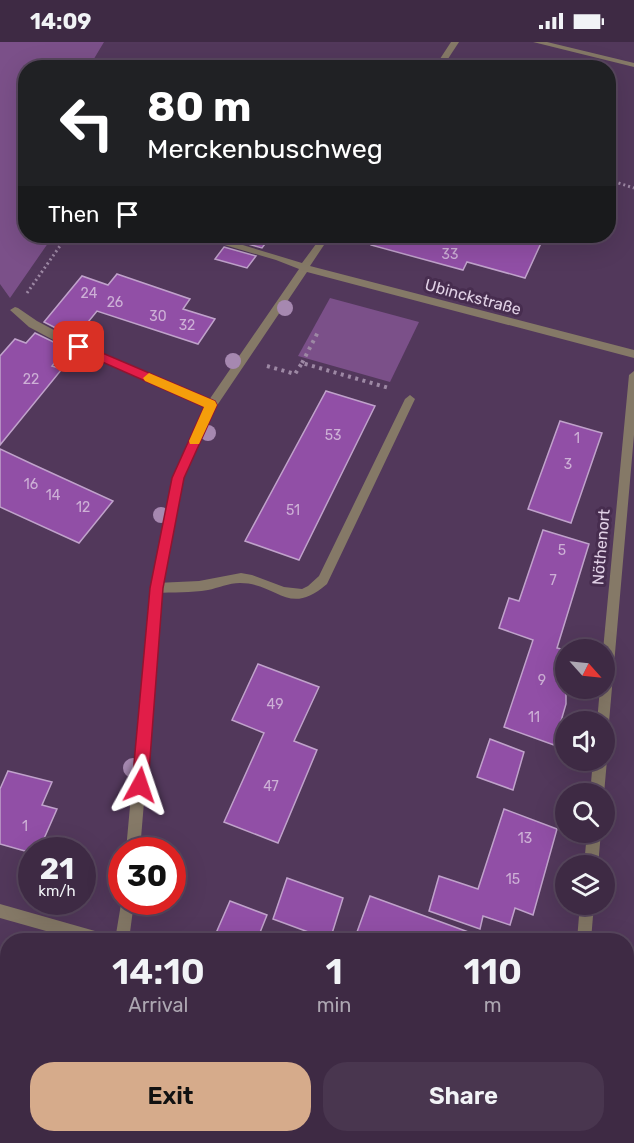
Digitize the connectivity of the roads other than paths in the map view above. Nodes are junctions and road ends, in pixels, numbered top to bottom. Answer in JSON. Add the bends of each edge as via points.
{"nodes":[{"id":1,"x":455,"y":42,"type":"edge"},
{"id":2,"x":537,"y":42,"type":"edge"},
{"id":3,"x":443,"y":60,"type":"edge"},
{"id":4,"x":613,"y":60,"type":"edge"},
{"id":5,"x":616,"y":61,"type":"edge"},
{"id":6,"x":634,"y":65,"type":"edge"},
{"id":7,"x":228,"y":243,"type":"edge"},
{"id":8,"x":321,"y":243,"type":"edge"},
{"id":9,"x":305,"y":268,"type":"junction"},
{"id":10,"x":15,"y":310,"type":"road end"},
{"id":11,"x":634,"y":354,"type":"edge"},
{"id":12,"x":634,"y":375,"type":"edge"},
{"id":13,"x":410,"y":399,"type":"dead end"},
{"id":14,"x":211,"y":405,"type":"junction"},
{"id":15,"x":156,"y":588,"type":"junction"},
{"id":16,"x":604,"y":711,"type":"edge"},
{"id":17,"x":134,"y":837,"type":"edge"},
{"id":18,"x":0,"y":911,"type":"edge"},
{"id":19,"x":125,"y":915,"type":"edge"},
{"id":20,"x":586,"y":915,"type":"edge"},
{"id":21,"x":77,"y":933,"type":"edge"},
{"id":22,"x":123,"y":933,"type":"edge"},
{"id":23,"x":585,"y":933,"type":"edge"}],
"edges":[{"from":1,"to":3,"type":"street"},
{"from":2,"to":4,"type":"street"},
{"from":5,"to":6,"type":"street"},
{"from":7,"to":9,"type":"street","name":"Ubinckstraße"},
{"from":8,"to":9,"type":"street"},
{"from":9,"to":11,"type":"street","name":"Ubinckstraße"},
{"from":9,"to":14,"type":"street"},
{"from":10,"to":14,"type":"street","via":[[63,340]]},
{"from":12,"to":16,"type":"street","name":"Nöthenort"},
{"from":13,"to":15,"type":"street","via":[[316,588],[292,595],[242,578],[202,586]]},
{"from":14,"to":15,"type":"street","via":[[178,478]]},
{"from":15,"to":17,"type":"street"},
{"from":18,"to":21,"type":"street"},
{"from":19,"to":22,"type":"street"},
{"from":20,"to":23,"type":"street"}]}
